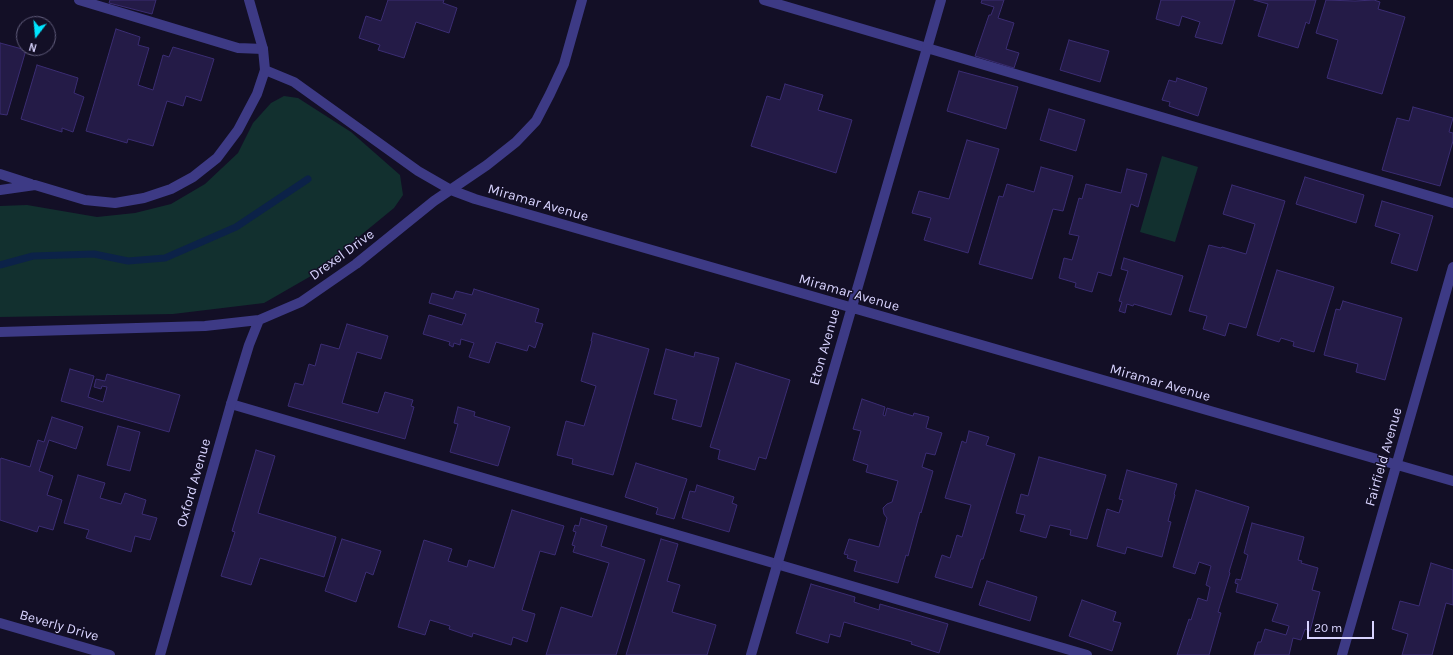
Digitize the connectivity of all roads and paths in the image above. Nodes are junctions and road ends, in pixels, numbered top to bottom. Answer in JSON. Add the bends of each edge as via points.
{"nodes":[{"id":1,"x":79,"y":0,"type":"edge"},
{"id":2,"x":249,"y":0,"type":"edge"},
{"id":3,"x":582,"y":0,"type":"edge"},
{"id":4,"x":764,"y":0,"type":"edge"},
{"id":5,"x":941,"y":0,"type":"edge"},
{"id":6,"x":927,"y":47,"type":"junction"},
{"id":7,"x":263,"y":49,"type":"junction"},
{"id":8,"x":265,"y":70,"type":"junction"},
{"id":9,"x":0,"y":174,"type":"edge"},
{"id":10,"x":35,"y":185,"type":"junction"},
{"id":11,"x":0,"y":190,"type":"edge"},
{"id":12,"x":451,"y":190,"type":"junction"},
{"id":13,"x":1453,"y":202,"type":"edge"},
{"id":14,"x":1453,"y":267,"type":"edge"},
{"id":15,"x":851,"y":308,"type":"junction"},
{"id":16,"x":259,"y":320,"type":"junction"},
{"id":17,"x":0,"y":332,"type":"edge"},
{"id":18,"x":231,"y":404,"type":"junction"},
{"id":19,"x":1396,"y":465,"type":"junction"},
{"id":20,"x":1453,"y":481,"type":"edge"},
{"id":21,"x":777,"y":565,"type":"junction"},
{"id":22,"x":0,"y":623,"type":"edge"},
{"id":23,"x":110,"y":655,"type":"edge"},
{"id":24,"x":160,"y":655,"type":"edge"},
{"id":25,"x":751,"y":655,"type":"edge"},
{"id":26,"x":1087,"y":655,"type":"edge"},
{"id":27,"x":1342,"y":655,"type":"edge"}],
"edges":[{"from":1,"to":7,"type":"street","via":[[238,48]]},
{"from":2,"to":7,"type":"street"},
{"from":3,"to":12,"type":"street","name":"Drexel Drive","via":[[564,64],[536,121],[488,165]]},
{"from":4,"to":6,"type":"street"},
{"from":5,"to":6,"type":"street","name":"Eton Avenue"},
{"from":6,"to":13,"type":"street"},
{"from":6,"to":15,"type":"street","name":"Eton Avenue"},
{"from":7,"to":8,"type":"street"},
{"from":8,"to":10,"type":"street","via":[[257,94],[238,130],[217,158],[193,177],[171,189],[144,198],[115,203],[85,200]]},
{"from":8,"to":12,"type":"street","name":"Miramar Avenue","via":[[294,82],[418,171]]},
{"from":9,"to":10,"type":"street"},
{"from":10,"to":11,"type":"street"},
{"from":12,"to":15,"type":"street","name":"Miramar Avenue"},
{"from":12,"to":16,"type":"street","name":"Drexel Drive","via":[[356,264],[301,302]]},
{"from":14,"to":19,"type":"street","name":"Fairfield Avenue"},
{"from":15,"to":19,"type":"street","name":"Miramar Avenue"},
{"from":15,"to":21,"type":"street","name":"Eton Avenue"},
{"from":16,"to":17,"type":"street","name":"Drexel Drive","via":[[205,326]]},
{"from":16,"to":18,"type":"street","name":"Oxford Avenue"},
{"from":18,"to":21,"type":"street"},
{"from":18,"to":24,"type":"street","name":"Oxford Avenue"},
{"from":19,"to":20,"type":"street","name":"Miramar Avenue"},
{"from":19,"to":27,"type":"street","name":"Fairfield Avenue"},
{"from":21,"to":25,"type":"street","name":"Eton Avenue"},
{"from":21,"to":26,"type":"street"},
{"from":22,"to":23,"type":"street","name":"Beverly Drive"}]}
